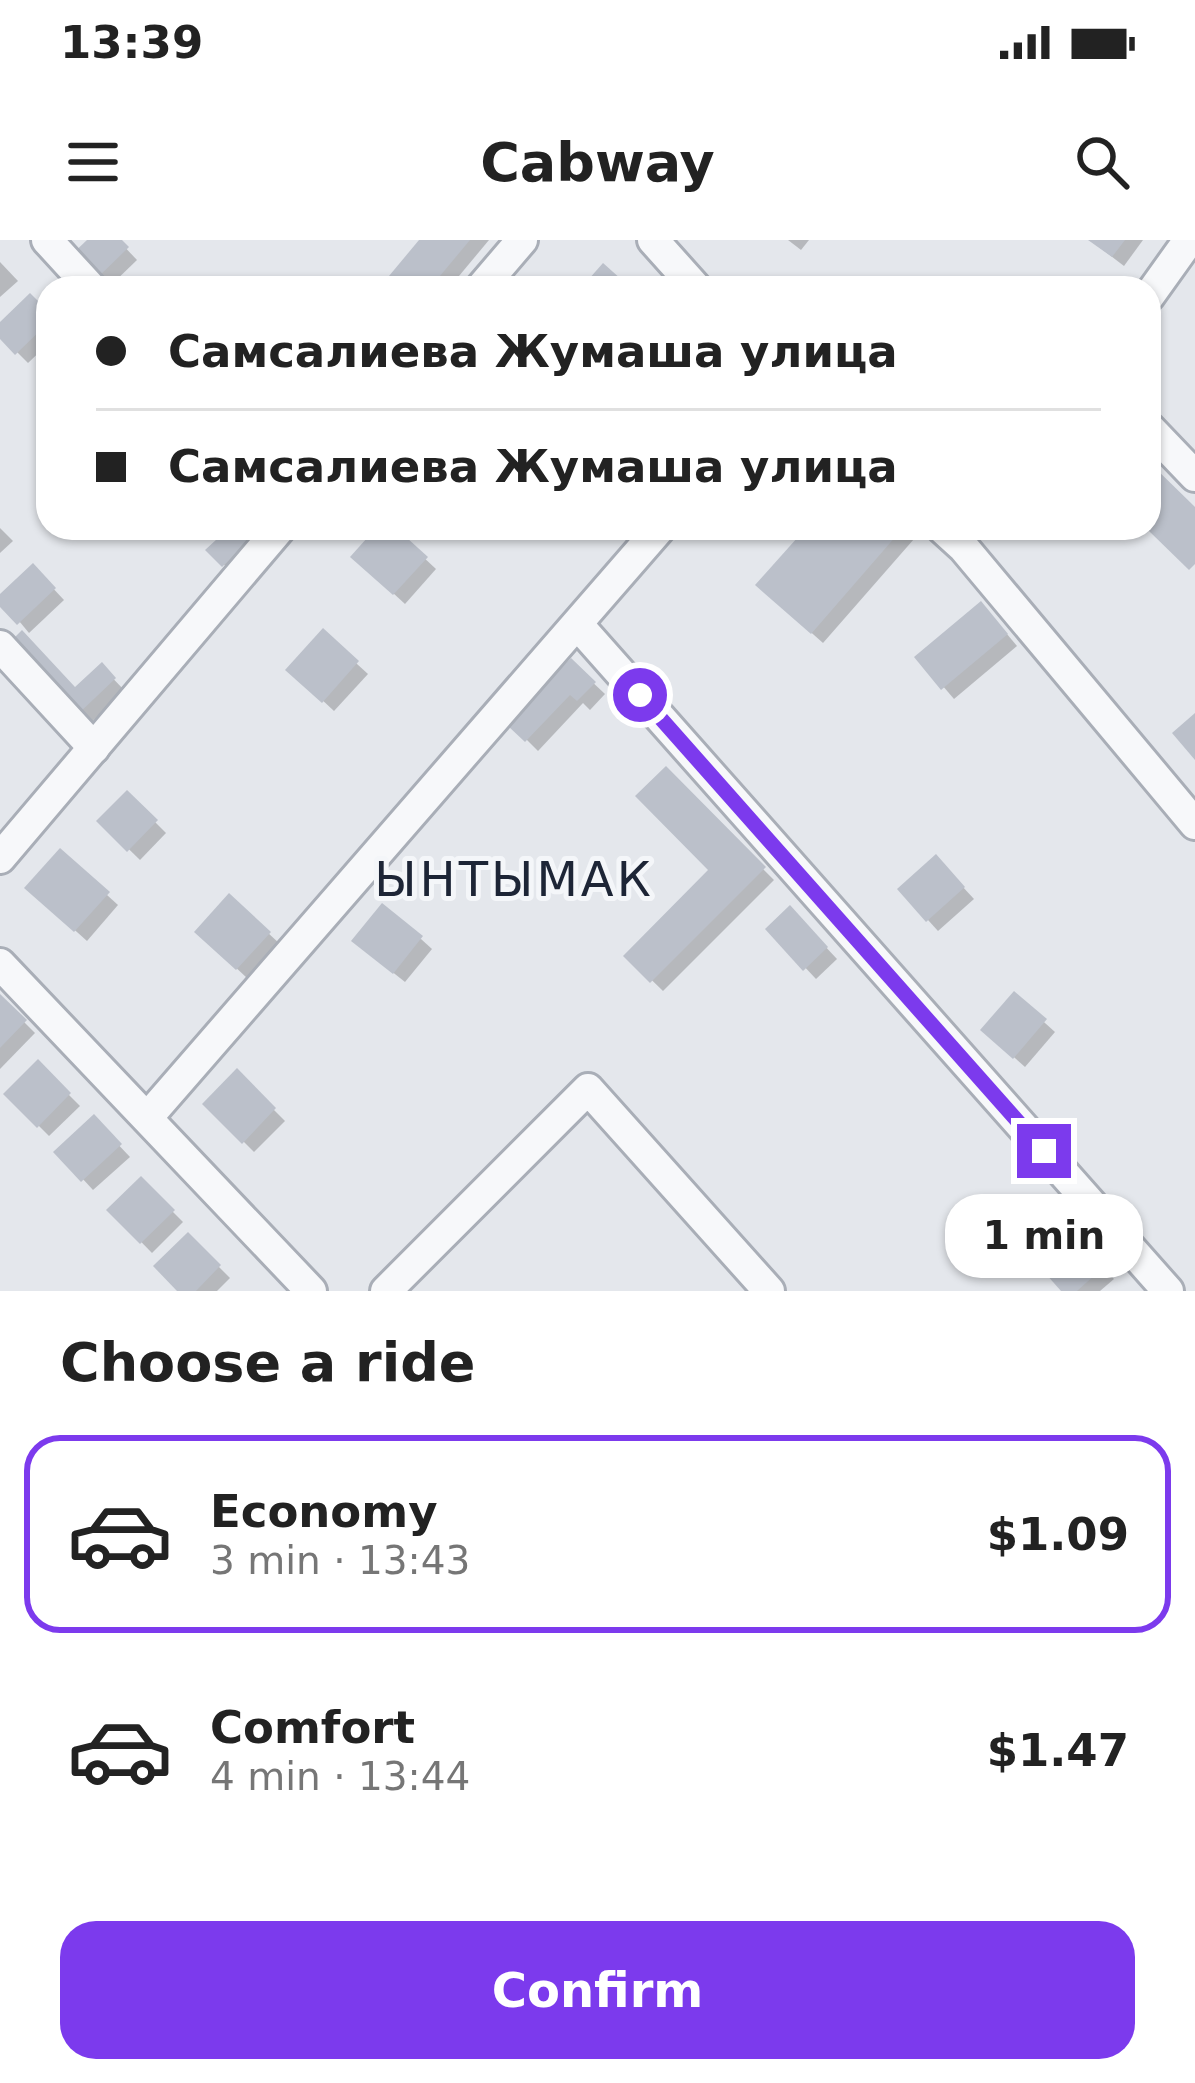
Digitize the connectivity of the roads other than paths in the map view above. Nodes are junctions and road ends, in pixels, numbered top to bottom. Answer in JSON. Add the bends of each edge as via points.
{"nodes":[{"id":1,"x":47,"y":240,"type":"edge"},
{"id":2,"x":521,"y":240,"type":"edge"},
{"id":3,"x":653,"y":240,"type":"edge"},
{"id":4,"x":1189,"y":240,"type":"edge"},
{"id":5,"x":80,"y":276,"type":"edge"},
{"id":6,"x":492,"y":276,"type":"edge"},
{"id":7,"x":684,"y":276,"type":"edge"},
{"id":8,"x":1161,"y":279,"type":"edge"},
{"id":9,"x":1161,"y":441,"type":"edge"},
{"id":10,"x":1195,"y":476,"type":"edge"},
{"id":11,"x":270,"y":540,"type":"edge"},
{"id":12,"x":650,"y":540,"type":"edge"},
{"id":13,"x":966,"y":540,"type":"edge"},
{"id":14,"x":578,"y":625,"type":"junction"},
{"id":15,"x":0,"y":646,"type":"edge"},
{"id":16,"x":94,"y":748,"type":"junction"},
{"id":17,"x":1195,"y":824,"type":"edge"},
{"id":18,"x":0,"y":858,"type":"edge"},
{"id":19,"x":0,"y":964,"type":"edge"},
{"id":20,"x":147,"y":1118,"type":"junction"},
{"id":21,"x":310,"y":1291,"type":"edge"},
{"id":22,"x":386,"y":1291,"type":"edge"},
{"id":23,"x":769,"y":1291,"type":"edge"},
{"id":24,"x":1168,"y":1291,"type":"edge"}],
"edges":[{"from":1,"to":5,"type":"street"},
{"from":2,"to":6,"type":"street"},
{"from":3,"to":7,"type":"street"},
{"from":4,"to":8,"type":"street"},
{"from":9,"to":10,"type":"street"},
{"from":11,"to":16,"type":"street"},
{"from":12,"to":14,"type":"street"},
{"from":13,"to":17,"type":"street"},
{"from":14,"to":20,"type":"street"},
{"from":14,"to":24,"type":"street"},
{"from":15,"to":16,"type":"street"},
{"from":16,"to":18,"type":"street"},
{"from":19,"to":20,"type":"street"},
{"from":20,"to":21,"type":"street"},
{"from":22,"to":23,"type":"street","via":[[587,1089]]}]}
